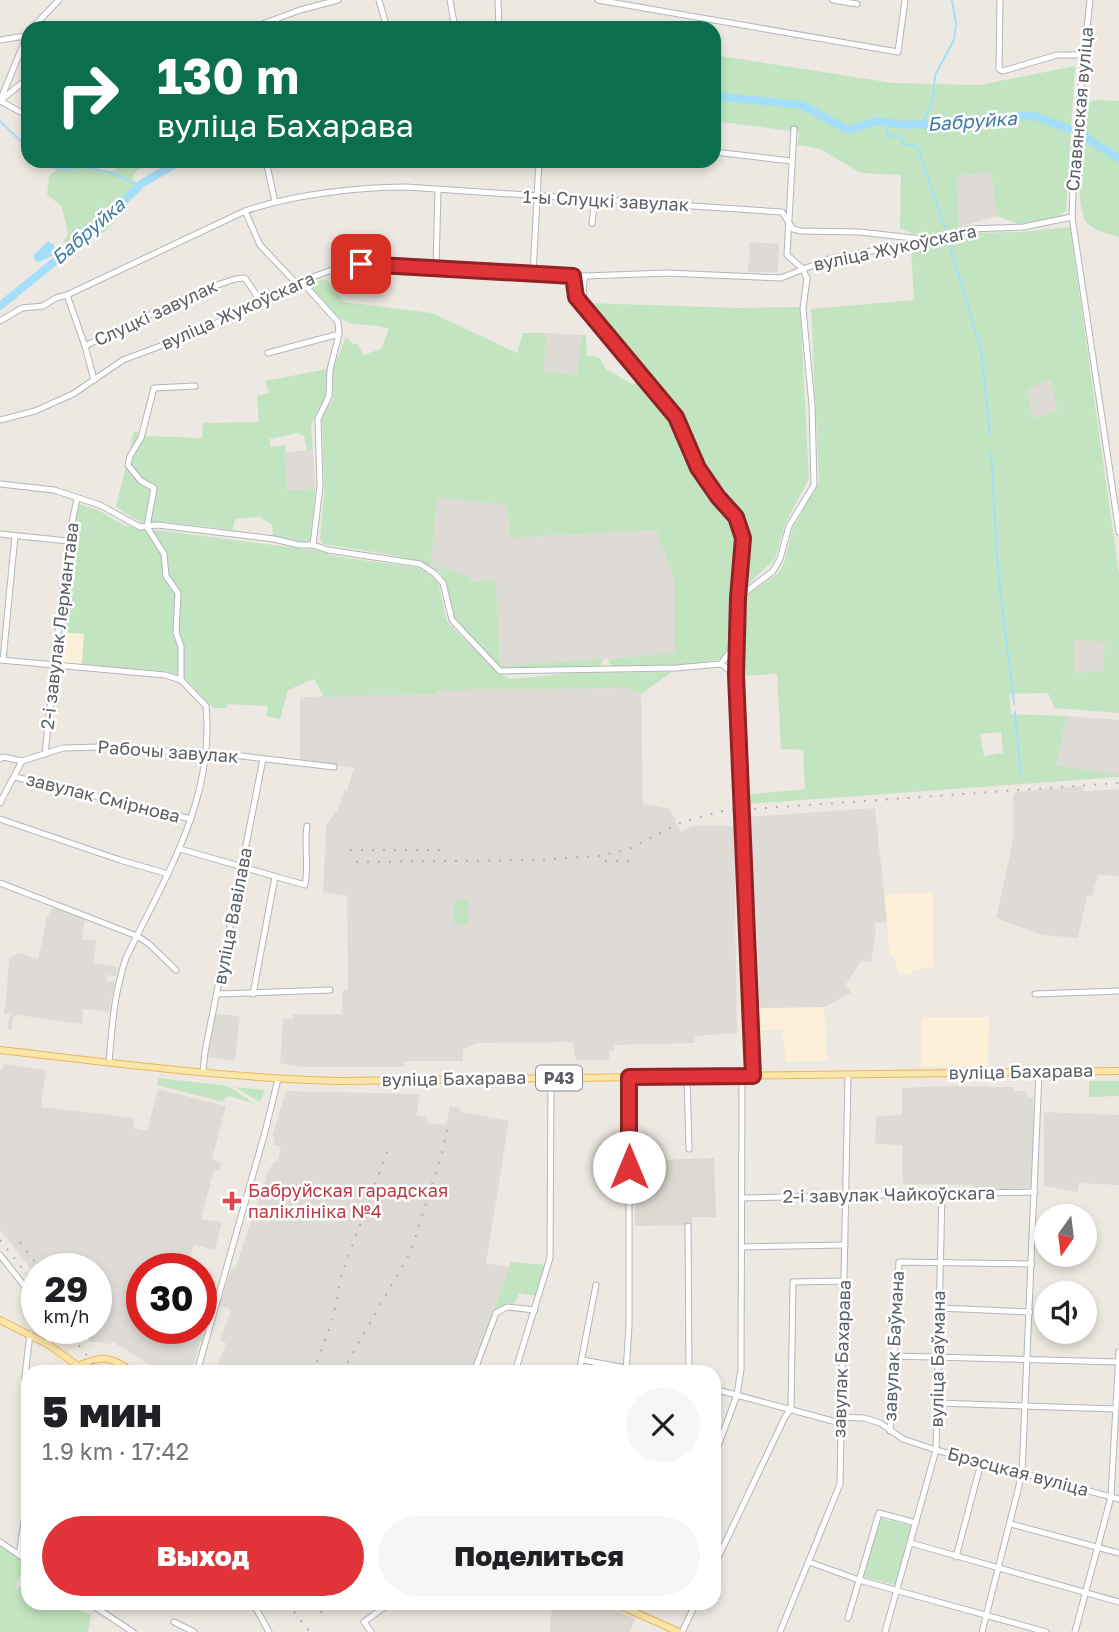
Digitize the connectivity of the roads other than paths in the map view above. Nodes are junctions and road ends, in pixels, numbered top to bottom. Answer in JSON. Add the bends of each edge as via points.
{"nodes":[{"id":1,"x":59,"y":0,"type":"edge"},
{"id":2,"x":338,"y":0,"type":"edge"},
{"id":3,"x":379,"y":0,"type":"edge"},
{"id":4,"x":450,"y":0,"type":"edge"},
{"id":5,"x":498,"y":0,"type":"edge"},
{"id":6,"x":598,"y":0,"type":"edge"},
{"id":7,"x":833,"y":0,"type":"edge"},
{"id":8,"x":905,"y":0,"type":"edge"},
{"id":9,"x":1000,"y":0,"type":"edge"},
{"id":10,"x":1090,"y":0,"type":"edge"},
{"id":11,"x":857,"y":4,"type":"dead end"},
{"id":12,"x":39,"y":21,"type":"edge"},
{"id":13,"x":271,"y":21,"type":"edge"},
{"id":14,"x":385,"y":21,"type":"edge"},
{"id":15,"x":454,"y":21,"type":"edge"},
{"id":16,"x":499,"y":21,"type":"edge"},
{"id":17,"x":719,"y":21,"type":"edge"},
{"id":18,"x":721,"y":21,"type":"edge"},
{"id":19,"x":21,"y":36,"type":"edge"},
{"id":20,"x":0,"y":40,"type":"edge"},
{"id":21,"x":21,"y":50,"type":"edge"},
{"id":22,"x":1083,"y":55,"type":"junction"},
{"id":23,"x":21,"y":84,"type":"edge"},
{"id":24,"x":0,"y":101,"type":"edge"},
{"id":25,"x":21,"y":112,"type":"edge"},
{"id":26,"x":794,"y":129,"type":"dead end"},
{"id":27,"x":721,"y":153,"type":"edge"},
{"id":28,"x":791,"y":161,"type":"junction"},
{"id":29,"x":268,"y":168,"type":"edge"},
{"id":30,"x":539,"y":168,"type":"edge"},
{"id":31,"x":438,"y":190,"type":"junction"},
{"id":32,"x":537,"y":198,"type":"junction"},
{"id":33,"x":595,"y":199,"type":"junction"},
{"id":34,"x":275,"y":202,"type":"junction"},
{"id":35,"x":245,"y":211,"type":"junction"},
{"id":36,"x":1072,"y":217,"type":"junction"},
{"id":37,"x":788,"y":220,"type":"junction"},
{"id":38,"x":592,"y":223,"type":"dead end"},
{"id":39,"x":929,"y":240,"type":"junction"},
{"id":40,"x":436,"y":267,"type":"junction"},
{"id":41,"x":802,"y":268,"type":"junction"},
{"id":42,"x":533,"y":274,"type":"junction"},
{"id":43,"x":573,"y":276,"type":"junction"},
{"id":44,"x":585,"y":276,"type":"junction"},
{"id":45,"x":298,"y":282,"type":"junction"},
{"id":46,"x":67,"y":295,"type":"junction"},
{"id":47,"x":259,"y":299,"type":"junction"},
{"id":48,"x":584,"y":305,"type":"junction"},
{"id":49,"x":0,"y":321,"type":"edge"},
{"id":50,"x":339,"y":334,"type":"junction"},
{"id":51,"x":85,"y":346,"type":"junction"},
{"id":52,"x":268,"y":353,"type":"dead end"},
{"id":53,"x":94,"y":380,"type":"junction"},
{"id":54,"x":195,"y":386,"type":"dead end"},
{"id":55,"x":0,"y":420,"type":"edge"},
{"id":56,"x":0,"y":484,"type":"edge"},
{"id":57,"x":77,"y":499,"type":"junction"},
{"id":58,"x":147,"y":527,"type":"junction"},
{"id":59,"x":1119,"y":532,"type":"edge"},
{"id":60,"x":0,"y":534,"type":"edge"},
{"id":61,"x":15,"y":536,"type":"junction"},
{"id":62,"x":68,"y":541,"type":"junction"},
{"id":63,"x":313,"y":545,"type":"junction"},
{"id":64,"x":738,"y":598,"type":"junction"},
{"id":65,"x":736,"y":649,"type":"junction"},
{"id":66,"x":1,"y":660,"type":"edge"},
{"id":67,"x":721,"y":664,"type":"junction"},
{"id":68,"x":53,"y":666,"type":"junction"},
{"id":69,"x":736,"y":675,"type":"junction"},
{"id":70,"x":181,"y":680,"type":"junction"},
{"id":71,"x":45,"y":754,"type":"junction"},
{"id":72,"x":207,"y":754,"type":"junction"},
{"id":73,"x":1,"y":757,"type":"edge"},
{"id":74,"x":263,"y":758,"type":"junction"},
{"id":75,"x":22,"y":761,"type":"junction"},
{"id":76,"x":334,"y":767,"type":"dead end"},
{"id":77,"x":15,"y":777,"type":"junction"},
{"id":78,"x":0,"y":803,"type":"edge"},
{"id":79,"x":0,"y":819,"type":"edge"},
{"id":80,"x":191,"y":819,"type":"junction"},
{"id":81,"x":307,"y":826,"type":"dead end"},
{"id":82,"x":180,"y":849,"type":"junction"},
{"id":83,"x":242,"y":868,"type":"junction"},
{"id":84,"x":168,"y":874,"type":"junction"},
{"id":85,"x":275,"y":877,"type":"junction"},
{"id":86,"x":0,"y":883,"type":"edge"},
{"id":87,"x":137,"y":936,"type":"junction"},
{"id":88,"x":176,"y":970,"type":"dead end"},
{"id":89,"x":330,"y":990,"type":"dead end"},
{"id":90,"x":1119,"y":991,"type":"edge"},
{"id":91,"x":218,"y":993,"type":"junction"},
{"id":92,"x":253,"y":994,"type":"junction"},
{"id":93,"x":1035,"y":994,"type":"dead end"},
{"id":94,"x":0,"y":1050,"type":"edge"},
{"id":95,"x":109,"y":1063,"type":"junction"},
{"id":96,"x":1119,"y":1071,"type":"edge"},
{"id":97,"x":203,"y":1072,"type":"junction"},
{"id":98,"x":1039,"y":1072,"type":"junction"},
{"id":99,"x":848,"y":1075,"type":"junction"},
{"id":100,"x":687,"y":1076,"type":"junction"},
{"id":101,"x":743,"y":1076,"type":"junction"},
{"id":102,"x":753,"y":1076,"type":"junction"},
{"id":103,"x":629,"y":1077,"type":"junction"},
{"id":104,"x":551,"y":1078,"type":"junction"},
{"id":105,"x":278,"y":1079,"type":"junction"},
{"id":106,"x":689,"y":1149,"type":"dead end"},
{"id":107,"x":1035,"y":1192,"type":"junction"},
{"id":108,"x":942,"y":1193,"type":"junction"},
{"id":109,"x":845,"y":1195,"type":"junction"},
{"id":110,"x":743,"y":1198,"type":"junction"},
{"id":111,"x":688,"y":1226,"type":"dead end"},
{"id":112,"x":845,"y":1245,"type":"junction"},
{"id":113,"x":741,"y":1247,"type":"junction"},
{"id":114,"x":0,"y":1255,"type":"edge"},
{"id":115,"x":941,"y":1262,"type":"junction"},
{"id":116,"x":1032,"y":1264,"type":"junction"},
{"id":117,"x":845,"y":1281,"type":"junction"},
{"id":118,"x":21,"y":1282,"type":"edge"},
{"id":119,"x":596,"y":1285,"type":"dead end"},
{"id":120,"x":939,"y":1308,"type":"junction"},
{"id":121,"x":534,"y":1310,"type":"junction"},
{"id":122,"x":1030,"y":1312,"type":"junction"},
{"id":123,"x":0,"y":1320,"type":"edge"},
{"id":124,"x":21,"y":1330,"type":"edge"},
{"id":125,"x":29,"y":1344,"type":"edge"},
{"id":126,"x":49,"y":1345,"type":"edge"},
{"id":127,"x":1119,"y":1352,"type":"edge"},
{"id":128,"x":894,"y":1356,"type":"junction"},
{"id":129,"x":938,"y":1356,"type":"junction"},
{"id":130,"x":583,"y":1360,"type":"junction"},
{"id":131,"x":1028,"y":1360,"type":"junction"},
{"id":132,"x":1118,"y":1362,"type":"edge"},
{"id":133,"x":26,"y":1365,"type":"edge"},
{"id":134,"x":76,"y":1365,"type":"edge"},
{"id":135,"x":87,"y":1365,"type":"edge"},
{"id":136,"x":120,"y":1365,"type":"edge"},
{"id":137,"x":199,"y":1365,"type":"edge"},
{"id":138,"x":477,"y":1365,"type":"edge"},
{"id":139,"x":517,"y":1365,"type":"edge"},
{"id":140,"x":581,"y":1365,"type":"edge"},
{"id":141,"x":607,"y":1365,"type":"edge"},
{"id":142,"x":627,"y":1365,"type":"edge"},
{"id":143,"x":690,"y":1365,"type":"edge"},
{"id":144,"x":721,"y":1391,"type":"edge"},
{"id":145,"x":737,"y":1395,"type":"junction"},
{"id":146,"x":937,"y":1403,"type":"junction"},
{"id":147,"x":1026,"y":1407,"type":"junction"},
{"id":148,"x":791,"y":1409,"type":"junction"},
{"id":149,"x":1116,"y":1409,"type":"junction"},
{"id":150,"x":840,"y":1420,"type":"junction"},
{"id":151,"x":890,"y":1431,"type":"junction"},
{"id":152,"x":721,"y":1438,"type":"edge"},
{"id":153,"x":936,"y":1450,"type":"junction"},
{"id":154,"x":981,"y":1463,"type":"junction"},
{"id":155,"x":1022,"y":1474,"type":"junction"},
{"id":156,"x":1111,"y":1497,"type":"junction"},
{"id":157,"x":1119,"y":1499,"type":"edge"},
{"id":158,"x":916,"y":1523,"type":"junction"},
{"id":159,"x":1011,"y":1524,"type":"junction"},
{"id":160,"x":0,"y":1542,"type":"edge"},
{"id":161,"x":21,"y":1542,"type":"edge"},
{"id":162,"x":911,"y":1544,"type":"junction"},
{"id":163,"x":721,"y":1547,"type":"edge"},
{"id":164,"x":1098,"y":1547,"type":"junction"},
{"id":165,"x":1119,"y":1553,"type":"edge"},
{"id":166,"x":19,"y":1555,"type":"joint"},
{"id":167,"x":956,"y":1557,"type":"junction"},
{"id":168,"x":809,"y":1562,"type":"junction"},
{"id":169,"x":999,"y":1569,"type":"junction"},
{"id":170,"x":859,"y":1580,"type":"junction"},
{"id":171,"x":897,"y":1591,"type":"junction"},
{"id":172,"x":1086,"y":1592,"type":"junction"},
{"id":173,"x":1119,"y":1602,"type":"edge"},
{"id":174,"x":100,"y":1610,"type":"edge"},
{"id":175,"x":257,"y":1610,"type":"edge"},
{"id":176,"x":380,"y":1610,"type":"edge"},
{"id":177,"x":634,"y":1610,"type":"edge"},
{"id":178,"x":692,"y":1610,"type":"edge"},
{"id":179,"x":986,"y":1615,"type":"junction"},
{"id":180,"x":848,"y":1618,"type":"dead end"},
{"id":181,"x":174,"y":1622,"type":"dead end"},
{"id":182,"x":781,"y":1630,"type":"edge"},
{"id":183,"x":133,"y":1632,"type":"edge"},
{"id":184,"x":194,"y":1632,"type":"edge"},
{"id":185,"x":269,"y":1632,"type":"edge"},
{"id":186,"x":371,"y":1632,"type":"edge"},
{"id":187,"x":680,"y":1632,"type":"edge"},
{"id":188,"x":790,"y":1632,"type":"edge"},
{"id":189,"x":885,"y":1632,"type":"edge"},
{"id":190,"x":982,"y":1632,"type":"edge"},
{"id":191,"x":1046,"y":1632,"type":"edge"},
{"id":192,"x":1075,"y":1632,"type":"edge"}],
"edges":[{"from":1,"to":12,"type":"street"},
{"from":2,"to":13,"type":"street"},
{"from":3,"to":14,"type":"street"},
{"from":4,"to":15,"type":"street"},
{"from":5,"to":16,"type":"street"},
{"from":6,"to":17,"type":"street"},
{"from":7,"to":11,"type":"street"},
{"from":8,"to":18,"type":"street","via":[[898,52]]},
{"from":9,"to":22,"type":"street","via":[[999,69],[1057,55]]},
{"from":10,"to":22,"type":"street","name":"Славянская вуліца"},
{"from":19,"to":20,"type":"street"},
{"from":21,"to":24,"type":"street"},
{"from":22,"to":36,"type":"street","name":"Славянская вуліца"},
{"from":23,"to":24,"type":"street"},
{"from":24,"to":25,"type":"street"},
{"from":26,"to":28,"type":"street"},
{"from":27,"to":28,"type":"street"},
{"from":28,"to":37,"type":"street"},
{"from":29,"to":34,"type":"street"},
{"from":30,"to":32,"type":"street"},
{"from":31,"to":32,"type":"street","name":"1-ы Слуцкі завулак"},
{"from":31,"to":34,"type":"street","name":"1-ы Слуцкі завулак","via":[[374,187]]},
{"from":31,"to":40,"type":"street"},
{"from":32,"to":33,"type":"street","name":"1-ы Слуцкі завулак"},
{"from":32,"to":42,"type":"street"},
{"from":33,"to":37,"type":"street","name":"1-ы Слуцкі завулак","via":[[782,212]]},
{"from":33,"to":38,"type":"street"},
{"from":34,"to":35,"type":"street","name":"1-ы Слуцкі завулак"},
{"from":35,"to":45,"type":"street","via":[[260,245]]},
{"from":35,"to":46,"type":"street","name":"1-ы Слуцкі завулак"},
{"from":36,"to":39,"type":"street","name":"вуліца Жукоўскага","via":[[1023,227],[971,229]]},
{"from":36,"to":59,"type":"street","name":"Славянская вуліца"},
{"from":37,"to":39,"type":"street","name":"1-ы Слуцкі завулак","via":[[793,229],[801,231]]},
{"from":37,"to":41,"type":"street","via":[[787,255]]},
{"from":39,"to":41,"type":"street","name":"вуліца Жукоўскага"},
{"from":40,"to":42,"type":"street","name":"вуліца Жукоўскага"},
{"from":40,"to":45,"type":"street","name":"вуліца Жукоўскага","via":[[361,264]]},
{"from":41,"to":44,"type":"street","name":"вуліца Жукоўскага","via":[[781,278],[667,273]]},
{"from":41,"to":64,"type":"street","via":[[807,278],[803,309],[814,485],[789,526],[773,571]]},
{"from":42,"to":43,"type":"street","name":"вуліца Жукоўскага"},
{"from":43,"to":44,"type":"street","name":"вуліца Жукоўскага"},
{"from":43,"to":48,"type":"street","via":[[576,297]]},
{"from":44,"to":48,"type":"street"},
{"from":45,"to":47,"type":"street","name":"вуліца Жукоўскага"},
{"from":45,"to":50,"type":"street","via":[[338,322]]},
{"from":46,"to":49,"type":"street","via":[[43,306],[22,307]]},
{"from":46,"to":51,"type":"street","name":"Слуцкі завулак"},
{"from":47,"to":51,"type":"street","name":"Слуцкі завулак","via":[[245,278],[235,279]]},
{"from":47,"to":53,"type":"street","name":"вуліца Жукоўскага","via":[[206,329],[123,360]]},
{"from":48,"to":64,"type":"street","via":[[676,417],[698,468],[736,517],[743,538]]},
{"from":50,"to":52,"type":"street"},
{"from":50,"to":63,"type":"street","via":[[329,396],[318,419],[320,486]]},
{"from":51,"to":53,"type":"street"},
{"from":53,"to":55,"type":"street","name":"вуліца Жукоўскага","via":[[35,411]]},
{"from":54,"to":58,"type":"street","via":[[154,387],[141,438],[130,456],[132,472],[154,488]]},
{"from":56,"to":57,"type":"street","via":[[54,490]]},
{"from":57,"to":58,"type":"street"},
{"from":57,"to":62,"type":"street","name":"2-і завулак Лермантава"},
{"from":58,"to":63,"type":"street"},
{"from":58,"to":70,"type":"street","via":[[164,554],[166,576],[178,593]]},
{"from":60,"to":61,"type":"street"},
{"from":61,"to":62,"type":"street"},
{"from":61,"to":66,"type":"street"},
{"from":62,"to":68,"type":"street","name":"2-і завулак Лермантава"},
{"from":63,"to":67,"type":"street","via":[[420,564],[434,573],[443,583],[452,620],[500,671]]},
{"from":64,"to":65,"type":"street"},
{"from":65,"to":67,"type":"street"},
{"from":65,"to":69,"type":"street"},
{"from":66,"to":68,"type":"street"},
{"from":67,"to":69,"type":"street"},
{"from":68,"to":70,"type":"street"},
{"from":68,"to":71,"type":"street","name":"2-і завулак Лермантава"},
{"from":69,"to":102,"type":"street"},
{"from":70,"to":72,"type":"street","via":[[206,706]]},
{"from":71,"to":72,"type":"street","name":"Рабочы завулак","via":[[83,747]]},
{"from":71,"to":75,"type":"street","name":"Рабочы завулак"},
{"from":72,"to":74,"type":"street","name":"Рабочы завулак"},
{"from":72,"to":80,"type":"street"},
{"from":73,"to":75,"type":"street","name":"Рабочы завулак"},
{"from":74,"to":76,"type":"street","name":"Рабочы завулак"},
{"from":74,"to":83,"type":"street","name":"вуліца Вавілава"},
{"from":75,"to":77,"type":"street"},
{"from":77,"to":78,"type":"street"},
{"from":77,"to":80,"type":"street","name":"завулак Смірнова"},
{"from":79,"to":84,"type":"street"},
{"from":80,"to":82,"type":"street"},
{"from":81,"to":85,"type":"street","via":[[305,885]]},
{"from":82,"to":83,"type":"street"},
{"from":82,"to":84,"type":"street"},
{"from":83,"to":85,"type":"street"},
{"from":83,"to":91,"type":"street","name":"вуліца Вавілава"},
{"from":84,"to":87,"type":"street"},
{"from":85,"to":92,"type":"street"},
{"from":86,"to":87,"type":"street"},
{"from":87,"to":88,"type":"street"},
{"from":87,"to":95,"type":"street","via":[[120,978]]},
{"from":89,"to":92,"type":"street"},
{"from":90,"to":93,"type":"street"},
{"from":91,"to":92,"type":"street"},
{"from":91,"to":97,"type":"street","name":"вуліца Вавілава"},
{"from":94,"to":95,"type":"main road","name":"вуліца Бахарава","number":"Р43"},
{"from":95,"to":97,"type":"main road","name":"вуліца Бахарава","number":"Р43"},
{"from":96,"to":98,"type":"main road","name":"вуліца Бахарава","number":"Р43"},
{"from":97,"to":105,"type":"main road","name":"вуліца Бахарава","number":"Р43"},
{"from":98,"to":99,"type":"main road","name":"вуліца Бахарава","number":"Р43"},
{"from":98,"to":107,"type":"street"},
{"from":99,"to":102,"type":"main road","name":"вуліца Бахарава","number":"Р43"},
{"from":99,"to":109,"type":"street","name":"завулак Бахарава"},
{"from":100,"to":101,"type":"main road","name":"вуліца Бахарава","number":"Р43"},
{"from":100,"to":103,"type":"main road","name":"вуліца Бахарава","number":"Р43"},
{"from":100,"to":106,"type":"street"},
{"from":101,"to":102,"type":"main road","name":"вуліца Бахарава","number":"Р43"},
{"from":101,"to":110,"type":"street"},
{"from":103,"to":104,"type":"main road","name":"вуліца Бахарава","number":"Р43"},
{"from":103,"to":142,"type":"street"},
{"from":104,"to":105,"type":"main road","name":"вуліца Бахарава","number":"Р43"},
{"from":104,"to":121,"type":"street","via":[[550,1258]]},
{"from":105,"to":137,"type":"street"},
{"from":107,"to":108,"type":"street","name":"2-і завулак Чайкоўскага"},
{"from":107,"to":116,"type":"street"},
{"from":108,"to":109,"type":"street","name":"2-і завулак Чайкоўскага"},
{"from":108,"to":115,"type":"street","name":"вуліца Баўмана"},
{"from":109,"to":110,"type":"street","name":"2-і завулак Чайкоўскага"},
{"from":109,"to":112,"type":"street","name":"завулак Бахарава"},
{"from":110,"to":113,"type":"street"},
{"from":111,"to":143,"type":"street"},
{"from":112,"to":113,"type":"street"},
{"from":112,"to":117,"type":"street","name":"завулак Бахарава"},
{"from":113,"to":145,"type":"street"},
{"from":114,"to":118,"type":"street"},
{"from":115,"to":116,"type":"street"},
{"from":115,"to":120,"type":"street","name":"вуліца Баўмана"},
{"from":115,"to":128,"type":"street","name":"завулак Баўмана","via":[[899,1262]]},
{"from":116,"to":122,"type":"street"},
{"from":117,"to":148,"type":"street","via":[[793,1282]]},
{"from":117,"to":150,"type":"street","name":"завулак Бахарава"},
{"from":119,"to":130,"type":"street"},
{"from":120,"to":122,"type":"street"},
{"from":120,"to":129,"type":"street","name":"вуліца Баўмана"},
{"from":121,"to":138,"type":"street","via":[[499,1309]]},
{"from":121,"to":139,"type":"street"},
{"from":122,"to":131,"type":"street"},
{"from":123,"to":124,"type":"main road"},
{"from":125,"to":133,"type":"street"},
{"from":126,"to":134,"type":"main road"},
{"from":127,"to":132,"type":"street"},
{"from":128,"to":129,"type":"street"},
{"from":128,"to":151,"type":"street","name":"завулак Баўмана"},
{"from":129,"to":131,"type":"street"},
{"from":129,"to":146,"type":"street","name":"вуліца Баўмана"},
{"from":130,"to":140,"type":"street"},
{"from":130,"to":141,"type":"street"},
{"from":131,"to":132,"type":"street"},
{"from":131,"to":147,"type":"street"},
{"from":132,"to":149,"type":"street"},
{"from":135,"to":136,"type":"main road","via":[[106,1358]]},
{"from":144,"to":145,"type":"street","name":"Брэсцкая вуліца"},
{"from":145,"to":148,"type":"street","name":"Брэсцкая вуліца"},
{"from":145,"to":152,"type":"street"},
{"from":146,"to":147,"type":"street"},
{"from":146,"to":153,"type":"street","name":"вуліца Баўмана"},
{"from":147,"to":149,"type":"street"},
{"from":147,"to":155,"type":"street"},
{"from":148,"to":150,"type":"street","name":"Брэсцкая вуліца"},
{"from":148,"to":163,"type":"street"},
{"from":149,"to":156,"type":"street"},
{"from":150,"to":151,"type":"street","name":"Брэсцкая вуліца","via":[[864,1418]]},
{"from":150,"to":168,"type":"street","name":"завулак Бахарава","via":[[840,1484]]},
{"from":151,"to":153,"type":"street","name":"Брэсцкая вуліца"},
{"from":153,"to":154,"type":"street","name":"Брэсцкая вуліца"},
{"from":153,"to":158,"type":"street","name":"вуліца Баўмана"},
{"from":154,"to":155,"type":"street","name":"Брэсцкая вуліца"},
{"from":154,"to":167,"type":"street"},
{"from":155,"to":156,"type":"street","name":"Брэсцкая вуліца"},
{"from":155,"to":159,"type":"street"},
{"from":156,"to":157,"type":"street","name":"Брэсцкая вуліца"},
{"from":156,"to":164,"type":"street"},
{"from":158,"to":162,"type":"street","name":"вуліца Баўмана"},
{"from":158,"to":170,"type":"street","via":[[879,1513]]},
{"from":159,"to":164,"type":"street"},
{"from":159,"to":169,"type":"street"},
{"from":160,"to":166,"type":"street"},
{"from":161,"to":166,"type":"street"},
{"from":162,"to":167,"type":"street"},
{"from":162,"to":171,"type":"street","name":"вуліца Баўмана"},
{"from":164,"to":165,"type":"street"},
{"from":164,"to":172,"type":"street"},
{"from":167,"to":169,"type":"street"},
{"from":168,"to":170,"type":"street"},
{"from":168,"to":182,"type":"street","name":"завулак Бахарава"},
{"from":169,"to":172,"type":"street"},
{"from":169,"to":179,"type":"street"},
{"from":170,"to":171,"type":"street"},
{"from":170,"to":180,"type":"street"},
{"from":171,"to":179,"type":"street"},
{"from":171,"to":189,"type":"street","name":"вуліца Баўмана"},
{"from":172,"to":173,"type":"street"},
{"from":172,"to":192,"type":"street"},
{"from":174,"to":183,"type":"street"},
{"from":175,"to":185,"type":"street"},
{"from":176,"to":186,"type":"street","via":[[364,1622]]},
{"from":177,"to":187,"type":"main road"},
{"from":178,"to":187,"type":"street"},
{"from":179,"to":190,"type":"street"},
{"from":179,"to":191,"type":"street"},
{"from":181,"to":184,"type":"street"},
{"from":182,"to":188,"type":"street"}]}
